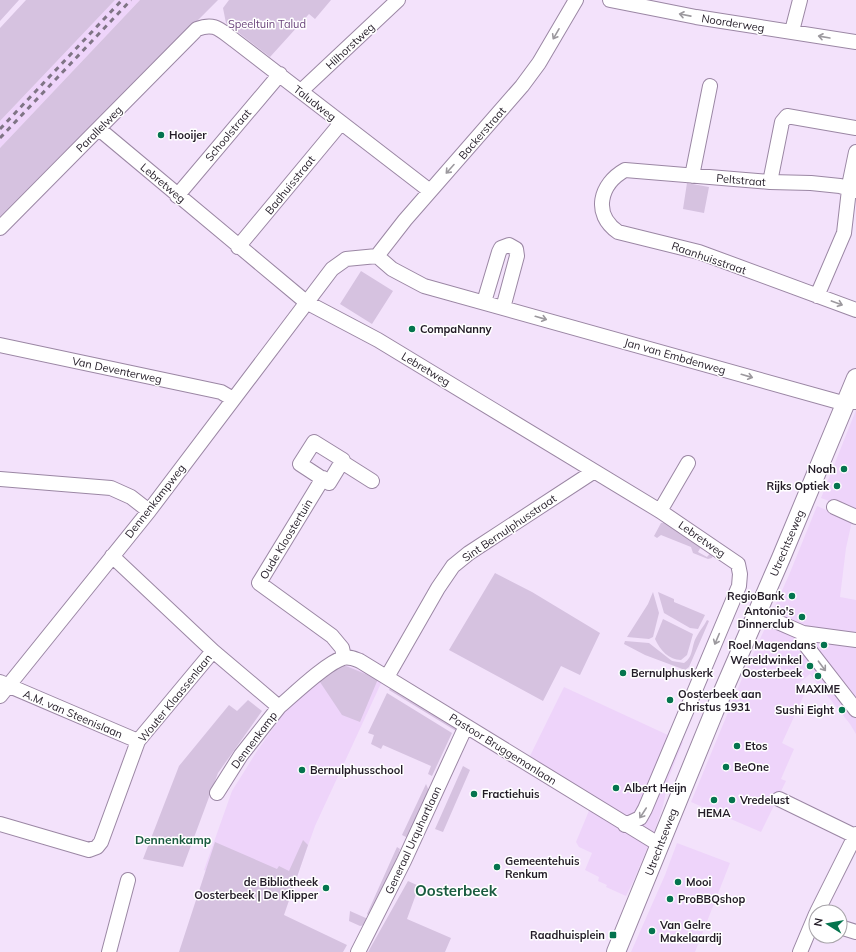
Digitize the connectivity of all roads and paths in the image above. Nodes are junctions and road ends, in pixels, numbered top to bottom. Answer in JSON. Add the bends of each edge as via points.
{"nodes":[{"id":1,"x":398,"y":0,"type":"edge"},
{"id":2,"x":576,"y":0,"type":"edge"},
{"id":3,"x":610,"y":0,"type":"edge"},
{"id":4,"x":800,"y":0,"type":"edge"},
{"id":5,"x":197,"y":29,"type":"joint"},
{"id":6,"x":792,"y":31,"type":"junction"},
{"id":7,"x":856,"y":42,"type":"edge"},
{"id":8,"x":280,"y":74,"type":"junction"},
{"id":9,"x":710,"y":86,"type":"dead end"},
{"id":10,"x":301,"y":92,"type":"junction"},
{"id":11,"x":341,"y":123,"type":"junction"},
{"id":12,"x":856,"y":128,"type":"edge"},
{"id":13,"x":99,"y":129,"type":"junction"},
{"id":14,"x":856,"y":152,"type":"edge"},
{"id":15,"x":692,"y":176,"type":"junction"},
{"id":16,"x":770,"y":182,"type":"junction"},
{"id":17,"x":853,"y":189,"type":"edge"},
{"id":18,"x":430,"y":192,"type":"junction"},
{"id":19,"x":177,"y":196,"type":"junction"},
{"id":20,"x":604,"y":219,"type":"joint"},
{"id":21,"x":0,"y":228,"type":"edge"},
{"id":22,"x":238,"y":247,"type":"junction"},
{"id":23,"x":377,"y":256,"type":"junction"},
{"id":24,"x":817,"y":296,"type":"junction"},
{"id":25,"x":306,"y":302,"type":"junction"},
{"id":26,"x":484,"y":302,"type":"junction"},
{"id":27,"x":503,"y":308,"type":"junction"},
{"id":28,"x":856,"y":310,"type":"edge"},
{"id":29,"x":0,"y":345,"type":"edge"},
{"id":30,"x":856,"y":378,"type":"edge"},
{"id":31,"x":233,"y":399,"type":"junction"},
{"id":32,"x":851,"y":402,"type":"edge"},
{"id":33,"x":342,"y":462,"type":"junction"},
{"id":34,"x":688,"y":463,"type":"dead end"},
{"id":35,"x":593,"y":472,"type":"junction"},
{"id":36,"x":323,"y":478,"type":"junction"},
{"id":37,"x":0,"y":479,"type":"edge"},
{"id":38,"x":372,"y":481,"type":"dead end"},
{"id":39,"x":834,"y":507,"type":"dead end"},
{"id":40,"x":149,"y":511,"type":"junction"},
{"id":41,"x":660,"y":511,"type":"junction"},
{"id":42,"x":856,"y":516,"type":"edge"},
{"id":43,"x":112,"y":556,"type":"junction"},
{"id":44,"x":757,"y":613,"type":"junction"},
{"id":45,"x":803,"y":633,"type":"junction"},
{"id":46,"x":856,"y":640,"type":"edge"},
{"id":47,"x":213,"y":651,"type":"junction"},
{"id":48,"x":344,"y":658,"type":"junction"},
{"id":49,"x":387,"y":677,"type":"junction"},
{"id":50,"x":3,"y":688,"type":"edge"},
{"id":51,"x":279,"y":707,"type":"junction"},
{"id":52,"x":856,"y":710,"type":"edge"},
{"id":53,"x":466,"y":726,"type":"junction"},
{"id":54,"x":138,"y":741,"type":"junction"},
{"id":55,"x":217,"y":794,"type":"dead end"},
{"id":56,"x":779,"y":799,"type":"dead end"},
{"id":57,"x":0,"y":824,"type":"edge"},
{"id":58,"x":625,"y":825,"type":"junction"},
{"id":59,"x":856,"y":835,"type":"edge"},
{"id":60,"x":660,"y":845,"type":"junction"},
{"id":61,"x":128,"y":880,"type":"dead end"},
{"id":62,"x":822,"y":904,"type":"edge"},
{"id":63,"x":808,"y":934,"type":"edge"},
{"id":64,"x":109,"y":952,"type":"edge"},
{"id":65,"x":358,"y":952,"type":"edge"},
{"id":66,"x":616,"y":952,"type":"edge"},
{"id":67,"x":800,"y":952,"type":"edge"}],
"edges":[{"from":1,"to":10,"type":"street","name":"Hilhorstweg"},
{"from":2,"to":18,"type":"street","name":"Backerstraat","one_way":true,"via":[[539,63],[522,86]]},
{"from":6,"to":3,"type":"street","name":"Noorderweg","one_way":true,"via":[[696,17]]},
{"from":4,"to":6,"type":"street"},
{"from":5,"to":8,"type":"street","name":"Taludweg","via":[[207,25],[216,27]]},
{"from":5,"to":13,"type":"street","name":"Parallelweg"},
{"from":7,"to":6,"type":"street","name":"Noorderweg","one_way":true},
{"from":8,"to":10,"type":"street","name":"Taludweg"},
{"from":8,"to":19,"type":"street","name":"Schoolstraat"},
{"from":9,"to":15,"type":"street"},
{"from":10,"to":11,"type":"street","name":"Taludweg"},
{"from":11,"to":18,"type":"street","name":"Taludweg"},
{"from":11,"to":22,"type":"street","name":"Badhuisstraat"},
{"from":12,"to":16,"type":"street","via":[[787,116],[782,122]]},
{"from":13,"to":19,"type":"street","name":"Lebretweg"},
{"from":13,"to":21,"type":"street","name":"Parallelweg"},
{"from":14,"to":17,"type":"street"},
{"from":15,"to":16,"type":"street","name":"Peltstraat"},
{"from":15,"to":20,"type":"street","name":"Peltstraat","via":[[625,170],[615,176],[604,193]]},
{"from":16,"to":17,"type":"street","name":"Peltstraat","via":[[811,183]]},
{"from":17,"to":24,"type":"street","via":[[844,233]]},
{"from":18,"to":23,"type":"street","name":"Backerstraat"},
{"from":19,"to":22,"type":"street","name":"Lebretweg"},
{"from":20,"to":24,"type":"street","name":"Raanhuisstraat","via":[[618,232],[699,252]]},
{"from":22,"to":25,"type":"street","name":"Lebretweg"},
{"from":23,"to":25,"type":"street","name":"Dennenkampweg","via":[[346,259],[332,269]]},
{"from":23,"to":26,"type":"street","name":"Jan van Embdenweg","via":[[392,269],[424,286]]},
{"from":24,"to":28,"type":"street","name":"Raanhuisstraat","one_way":true},
{"from":25,"to":31,"type":"street","name":"Dennenkampweg"},
{"from":25,"to":35,"type":"street","name":"Lebretweg","via":[[378,340]]},
{"from":26,"to":27,"type":"street","name":"Jan van Embdenweg"},
{"from":26,"to":27,"type":"street","via":[[501,248],[509,245],[516,249],[517,256]]},
{"from":27,"to":32,"type":"street","name":"Jan van Embdenweg","one_way":true,"via":[[839,402]]},
{"from":29,"to":31,"type":"street","name":"Van Deventerweg","via":[[221,392]]},
{"from":30,"to":32,"type":"main road","name":"Utrechtseweg"},
{"from":31,"to":40,"type":"street","name":"Dennenkampweg"},
{"from":32,"to":44,"type":"main road","name":"Utrechtseweg"},
{"from":33,"to":36,"type":"street","via":[[329,483]]},
{"from":33,"to":36,"type":"street","via":[[343,460],[314,442],[300,464]]},
{"from":33,"to":38,"type":"street"},
{"from":34,"to":41,"type":"street"},
{"from":35,"to":41,"type":"street","name":"Lebretweg"},
{"from":35,"to":49,"type":"street","name":"Sint Bernulphusstraat","via":[[469,553],[454,566],[438,588]]},
{"from":36,"to":48,"type":"street","name":"Oude Kloostertuin","via":[[259,583],[332,636],[342,648]]},
{"from":37,"to":40,"type":"street","via":[[111,488],[131,497]]},
{"from":39,"to":42,"type":"street"},
{"from":40,"to":43,"type":"street","name":"Dennenkampweg"},
{"from":41,"to":58,"type":"street","name":"Lebretweg","one_way":true,"via":[[738,564],[739,586],[645,809],[640,818]]},
{"from":43,"to":47,"type":"street","name":"Wouter Klaassenlaan"},
{"from":43,"to":50,"type":"street","name":"Dennenkampweg"},
{"from":44,"to":45,"type":"street"},
{"from":44,"to":60,"type":"main road","name":"Utrechtseweg"},
{"from":45,"to":46,"type":"street"},
{"from":45,"to":52,"type":"street","one_way":true,"via":[[804,642]]},
{"from":47,"to":51,"type":"street"},
{"from":47,"to":54,"type":"street","name":"Wouter Klaassenlaan"},
{"from":48,"to":49,"type":"street","name":"Pastoor Bruggemanlaan","via":[[360,661]]},
{"from":48,"to":51,"type":"street","name":"Dennenkamp","via":[[308,682]]},
{"from":49,"to":53,"type":"street","name":"Pastoor Bruggemanlaan"},
{"from":50,"to":54,"type":"street","name":"A.M. van Steenislaan"},
{"from":51,"to":55,"type":"street","name":"Dennenkamp","via":[[241,754]]},
{"from":53,"to":58,"type":"street","name":"Pastoor Bruggemanlaan"},
{"from":53,"to":65,"type":"street","name":"Generaal Urquhartlaan","via":[[404,861]]},
{"from":54,"to":57,"type":"street","name":"Wouter Klaassenlaan","via":[[101,842],[96,847],[89,850]]},
{"from":56,"to":59,"type":"street"},
{"from":58,"to":60,"type":"street","name":"Pastoor Bruggemanlaan"},
{"from":59,"to":62,"type":"street"},
{"from":60,"to":66,"type":"main road","name":"Utrechtseweg"},
{"from":61,"to":64,"type":"street"},
{"from":63,"to":67,"type":"street"}]}
